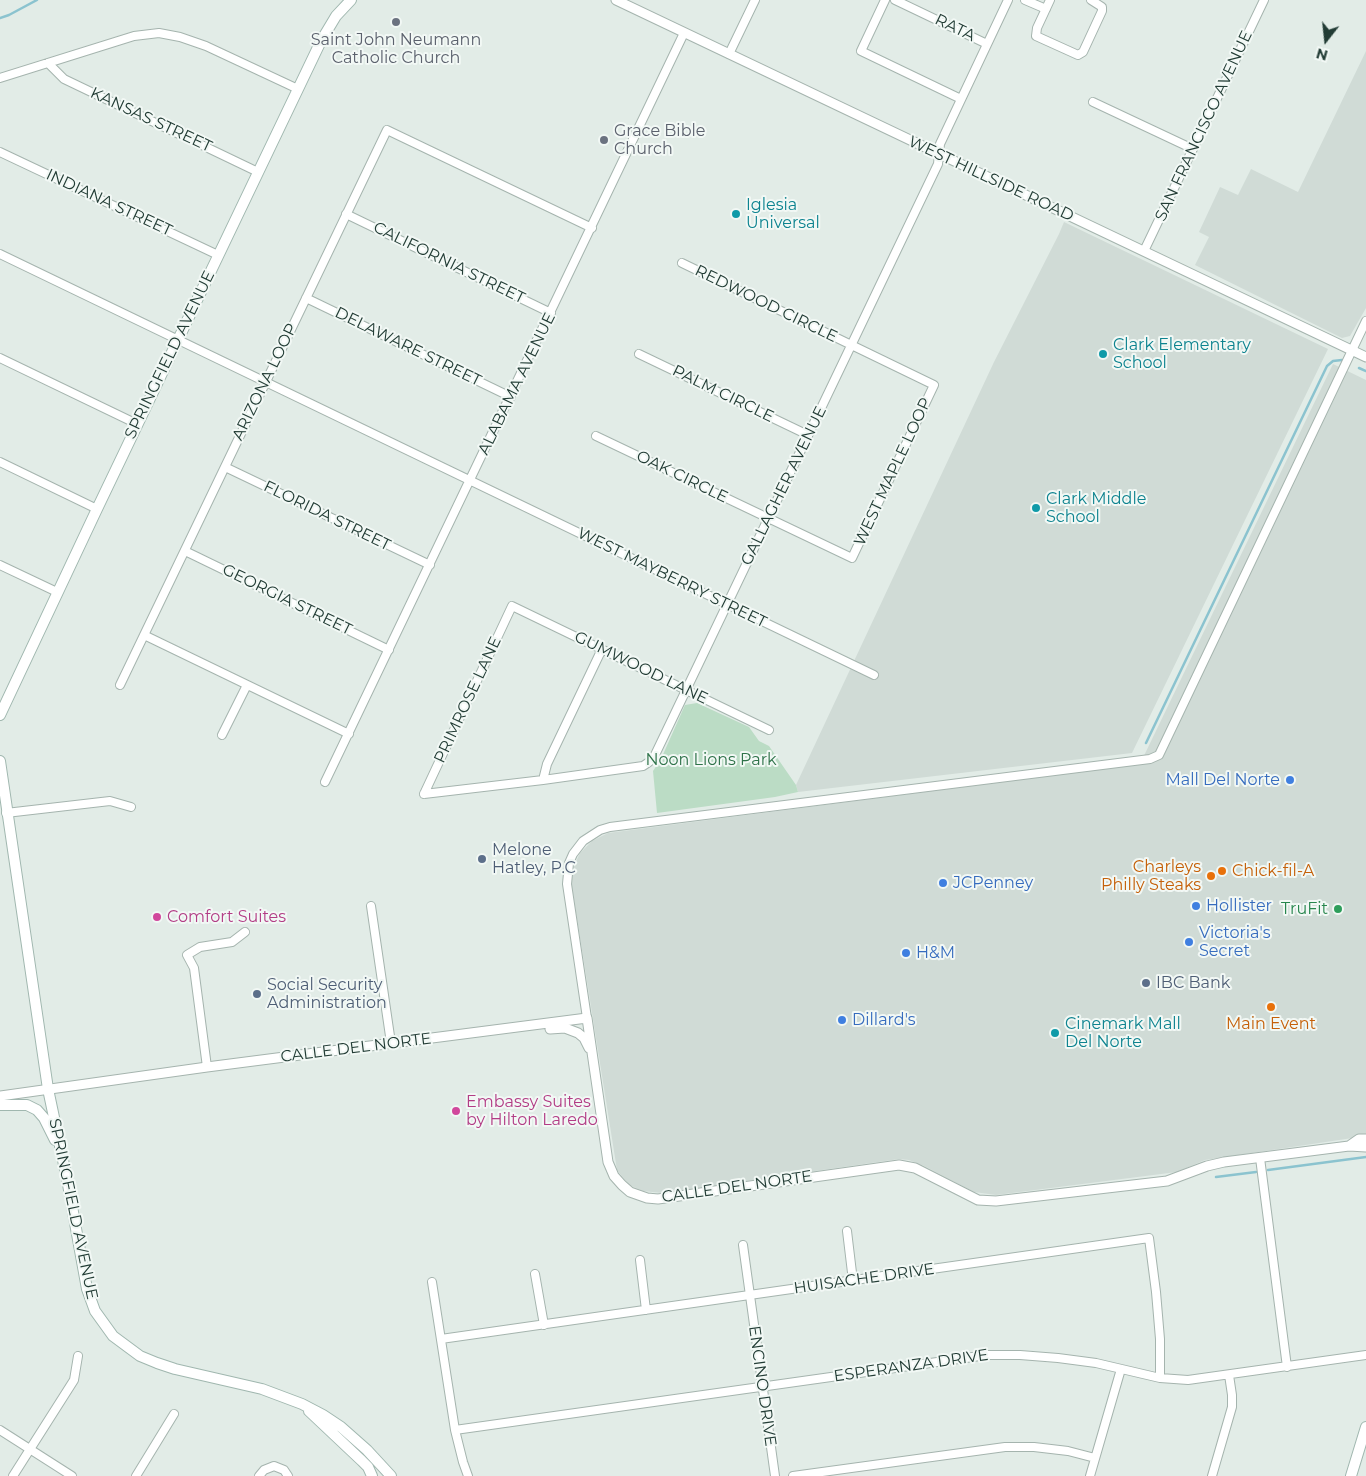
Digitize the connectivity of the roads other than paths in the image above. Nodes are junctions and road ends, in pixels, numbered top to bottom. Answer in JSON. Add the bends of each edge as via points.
{"nodes":[{"id":1,"x":351,"y":0,"type":"edge"},
{"id":2,"x":616,"y":0,"type":"edge"},
{"id":3,"x":755,"y":0,"type":"edge"},
{"id":4,"x":885,"y":0,"type":"edge"},
{"id":5,"x":895,"y":0,"type":"edge"},
{"id":6,"x":1008,"y":0,"type":"edge"},
{"id":7,"x":1025,"y":0,"type":"edge"},
{"id":8,"x":1050,"y":0,"type":"edge"},
{"id":9,"x":1091,"y":0,"type":"edge"},
{"id":10,"x":1264,"y":0,"type":"edge"},
{"id":11,"x":1046,"y":9,"type":"junction"},
{"id":12,"x":684,"y":33,"type":"junction"},
{"id":13,"x":987,"y":44,"type":"junction"},
{"id":14,"x":729,"y":54,"type":"junction"},
{"id":15,"x":48,"y":63,"type":"junction"},
{"id":16,"x":0,"y":78,"type":"edge"},
{"id":17,"x":298,"y":88,"type":"junction"},
{"id":18,"x":961,"y":99,"type":"junction"},
{"id":19,"x":1093,"y":102,"type":"dead end"},
{"id":20,"x":1192,"y":149,"type":"junction"},
{"id":21,"x":0,"y":152,"type":"edge"},
{"id":22,"x":939,"y":154,"type":"junction"},
{"id":23,"x":258,"y":172,"type":"junction"},
{"id":24,"x":346,"y":214,"type":"junction"},
{"id":25,"x":592,"y":228,"type":"junction"},
{"id":26,"x":1144,"y":252,"type":"junction"},
{"id":27,"x":0,"y":254,"type":"edge"},
{"id":28,"x":218,"y":256,"type":"junction"},
{"id":29,"x":682,"y":263,"type":"dead end"},
{"id":30,"x":306,"y":298,"type":"junction"},
{"id":31,"x":551,"y":312,"type":"junction"},
{"id":32,"x":1366,"y":321,"type":"edge"},
{"id":33,"x":177,"y":341,"type":"junction"},
{"id":34,"x":851,"y":346,"type":"junction"},
{"id":35,"x":1352,"y":350,"type":"junction"},
{"id":36,"x":639,"y":354,"type":"dead end"},
{"id":37,"x":1366,"y":357,"type":"edge"},
{"id":38,"x":0,"y":358,"type":"edge"},
{"id":39,"x":265,"y":382,"type":"junction"},
{"id":40,"x":511,"y":397,"type":"junction"},
{"id":41,"x":137,"y":424,"type":"junction"},
{"id":42,"x":808,"y":435,"type":"junction"},
{"id":43,"x":596,"y":436,"type":"dead end"},
{"id":44,"x":0,"y":462,"type":"edge"},
{"id":45,"x":225,"y":467,"type":"junction"},
{"id":46,"x":470,"y":481,"type":"junction"},
{"id":47,"x":96,"y":509,"type":"junction"},
{"id":48,"x":768,"y":518,"type":"junction"},
{"id":49,"x":184,"y":551,"type":"junction"},
{"id":50,"x":0,"y":565,"type":"edge"},
{"id":51,"x":430,"y":565,"type":"junction"},
{"id":52,"x":57,"y":592,"type":"junction"},
{"id":53,"x":727,"y":604,"type":"junction"},
{"id":54,"x":512,"y":606,"type":"joint"},
{"id":55,"x":144,"y":635,"type":"junction"},
{"id":56,"x":602,"y":649,"type":"junction"},
{"id":57,"x":389,"y":650,"type":"junction"},
{"id":58,"x":874,"y":675,"type":"dead end"},
{"id":59,"x":120,"y":685,"type":"dead end"},
{"id":60,"x":247,"y":685,"type":"junction"},
{"id":61,"x":686,"y":690,"type":"junction"},
{"id":62,"x":0,"y":715,"type":"edge"},
{"id":63,"x":769,"y":730,"type":"dead end"},
{"id":64,"x":349,"y":734,"type":"junction"},
{"id":65,"x":222,"y":735,"type":"dead end"},
{"id":66,"x":0,"y":761,"type":"edge"},
{"id":67,"x":544,"y":780,"type":"junction"},
{"id":68,"x":325,"y":782,"type":"dead end"},
{"id":69,"x":424,"y":794,"type":"joint"},
{"id":70,"x":131,"y":807,"type":"dead end"},
{"id":71,"x":6,"y":813,"type":"junction"},
{"id":72,"x":371,"y":906,"type":"dead end"},
{"id":73,"x":245,"y":932,"type":"dead end"},
{"id":74,"x":587,"y":1018,"type":"junction"},
{"id":75,"x":523,"y":1026,"type":"junction"},
{"id":76,"x":391,"y":1043,"type":"junction"},
{"id":77,"x":592,"y":1055,"type":"junction"},
{"id":78,"x":208,"y":1067,"type":"junction"},
{"id":79,"x":48,"y":1089,"type":"junction"},
{"id":80,"x":0,"y":1096,"type":"edge"},
{"id":81,"x":0,"y":1105,"type":"edge"},
{"id":82,"x":1366,"y":1138,"type":"edge"},
{"id":83,"x":1349,"y":1146,"type":"junction"},
{"id":84,"x":1366,"y":1147,"type":"edge"},
{"id":85,"x":1260,"y":1158,"type":"junction"},
{"id":86,"x":63,"y":1160,"type":"junction"},
{"id":87,"x":847,"y":1231,"type":"dead end"},
{"id":88,"x":743,"y":1245,"type":"dead end"},
{"id":89,"x":640,"y":1260,"type":"dead end"},
{"id":90,"x":535,"y":1274,"type":"dead end"},
{"id":91,"x":853,"y":1281,"type":"junction"},
{"id":92,"x":432,"y":1282,"type":"dead end"},
{"id":93,"x":750,"y":1296,"type":"junction"},
{"id":94,"x":646,"y":1310,"type":"junction"},
{"id":95,"x":544,"y":1325,"type":"junction"},
{"id":96,"x":440,"y":1339,"type":"junction"},
{"id":97,"x":1366,"y":1355,"type":"edge"},
{"id":98,"x":78,"y":1356,"type":"dead end"},
{"id":99,"x":1287,"y":1367,"type":"junction"},
{"id":100,"x":1121,"y":1370,"type":"junction"},
{"id":101,"x":1229,"y":1375,"type":"junction"},
{"id":102,"x":1160,"y":1378,"type":"junction"},
{"id":103,"x":762,"y":1387,"type":"junction"},
{"id":104,"x":302,"y":1404,"type":"junction"},
{"id":105,"x":174,"y":1414,"type":"dead end"},
{"id":106,"x":1366,"y":1427,"type":"edge"},
{"id":107,"x":0,"y":1430,"type":"edge"},
{"id":108,"x":455,"y":1430,"type":"junction"},
{"id":109,"x":30,"y":1449,"type":"junction"},
{"id":110,"x":1095,"y":1458,"type":"junction"},
{"id":111,"x":13,"y":1476,"type":"edge"},
{"id":112,"x":72,"y":1476,"type":"edge"},
{"id":113,"x":136,"y":1476,"type":"edge"},
{"id":114,"x":259,"y":1476,"type":"edge"},
{"id":115,"x":288,"y":1476,"type":"edge"},
{"id":116,"x":372,"y":1476,"type":"edge"},
{"id":117,"x":391,"y":1476,"type":"edge"},
{"id":118,"x":468,"y":1476,"type":"edge"},
{"id":119,"x":775,"y":1476,"type":"edge"},
{"id":120,"x":793,"y":1476,"type":"edge"},
{"id":121,"x":1090,"y":1476,"type":"edge"},
{"id":122,"x":1212,"y":1476,"type":"edge"},
{"id":123,"x":1351,"y":1476,"type":"edge"}],
"edges":[{"from":1,"to":17,"type":"main road","name":"SPRINGFIELD AVENUE","via":[[329,27]]},
{"from":2,"to":12,"type":"street","name":"WEST HILLSIDE ROAD"},
{"from":3,"to":14,"type":"street"},
{"from":4,"to":18,"type":"street","via":[[861,51]]},
{"from":5,"to":13,"type":"street","name":"RATA"},
{"from":6,"to":13,"type":"street","name":"GALLAGHER AVENUE"},
{"from":7,"to":11,"type":"street"},
{"from":8,"to":11,"type":"street"},
{"from":9,"to":11,"type":"street","via":[[1102,7],[1102,11],[1079,55],[1036,36]]},
{"from":10,"to":20,"type":"street","name":"SAN FRANCISCO AVENUE"},
{"from":12,"to":14,"type":"street","name":"WEST HILLSIDE ROAD"},
{"from":12,"to":25,"type":"street","name":"ALABAMA AVENUE"},
{"from":13,"to":18,"type":"street","name":"GALLAGHER AVENUE"},
{"from":14,"to":22,"type":"street","name":"WEST HILLSIDE ROAD"},
{"from":15,"to":16,"type":"street"},
{"from":15,"to":17,"type":"street","via":[[134,36],[159,33],[206,46]]},
{"from":15,"to":23,"type":"street","name":"KANSAS STREET","via":[[64,79]]},
{"from":17,"to":23,"type":"main road","name":"SPRINGFIELD AVENUE"},
{"from":18,"to":22,"type":"street","name":"GALLAGHER AVENUE","via":[[940,144]]},
{"from":19,"to":20,"type":"street"},
{"from":20,"to":26,"type":"street","name":"SAN FRANCISCO AVENUE"},
{"from":21,"to":28,"type":"street","name":"INDIANA STREET"},
{"from":22,"to":26,"type":"street","name":"WEST HILLSIDE ROAD"},
{"from":22,"to":34,"type":"street","name":"GALLAGHER AVENUE","via":[[938,164]]},
{"from":23,"to":28,"type":"main road","name":"SPRINGFIELD AVENUE"},
{"from":24,"to":25,"type":"street","name":"ARIZONA LOOP","via":[[386,130]]},
{"from":24,"to":30,"type":"street","name":"ARIZONA LOOP"},
{"from":24,"to":31,"type":"street","name":"CALIFORNIA STREET"},
{"from":25,"to":31,"type":"street","name":"ALABAMA AVENUE"},
{"from":26,"to":35,"type":"street","name":"WEST HILLSIDE ROAD"},
{"from":27,"to":33,"type":"street","name":"WEST MAYBERRY STREET"},
{"from":28,"to":33,"type":"main road","name":"SPRINGFIELD AVENUE"},
{"from":29,"to":34,"type":"street","name":"REDWOOD CIRCLE"},
{"from":30,"to":39,"type":"street","name":"ARIZONA LOOP"},
{"from":30,"to":40,"type":"street","name":"DELAWARE STREET"},
{"from":31,"to":40,"type":"street","name":"ALABAMA AVENUE"},
{"from":32,"to":35,"type":"street"},
{"from":33,"to":39,"type":"street","name":"WEST MAYBERRY STREET"},
{"from":33,"to":41,"type":"main road","name":"SPRINGFIELD AVENUE"},
{"from":34,"to":42,"type":"street","name":"GALLAGHER AVENUE"},
{"from":34,"to":48,"type":"street","name":"WEST MAPLE LOOP","via":[[934,385],[852,558]]},
{"from":35,"to":37,"type":"street","name":"WEST HILLSIDE ROAD"},
{"from":35,"to":74,"type":"street","via":[[1159,755],[1150,759],[600,830],[583,841],[573,854],[567,884]]},
{"from":36,"to":42,"type":"street","name":"PALM CIRCLE"},
{"from":38,"to":41,"type":"street"},
{"from":39,"to":45,"type":"street","name":"ARIZONA LOOP"},
{"from":39,"to":46,"type":"street","name":"WEST MAYBERRY STREET"},
{"from":40,"to":46,"type":"street","name":"ALABAMA AVENUE"},
{"from":41,"to":47,"type":"main road","name":"SPRINGFIELD AVENUE"},
{"from":42,"to":48,"type":"street","name":"GALLAGHER AVENUE"},
{"from":43,"to":48,"type":"street","name":"OAK CIRCLE"},
{"from":44,"to":47,"type":"street"},
{"from":45,"to":49,"type":"street","name":"ARIZONA LOOP"},
{"from":45,"to":51,"type":"street","name":"FLORIDA STREET"},
{"from":46,"to":51,"type":"street","name":"ALABAMA AVENUE"},
{"from":46,"to":53,"type":"street","name":"WEST MAYBERRY STREET"},
{"from":47,"to":52,"type":"main road","name":"SPRINGFIELD AVENUE"},
{"from":48,"to":53,"type":"street","name":"GALLAGHER AVENUE"},
{"from":49,"to":55,"type":"street","name":"ARIZONA LOOP"},
{"from":49,"to":57,"type":"street","name":"GEORGIA STREET"},
{"from":50,"to":52,"type":"street"},
{"from":51,"to":57,"type":"street","name":"ALABAMA AVENUE"},
{"from":52,"to":62,"type":"main road","name":"SPRINGFIELD AVENUE"},
{"from":53,"to":58,"type":"street","name":"WEST MAYBERRY STREET"},
{"from":53,"to":61,"type":"street","name":"GALLAGHER AVENUE"},
{"from":54,"to":56,"type":"street","name":"GUMWOOD LANE"},
{"from":54,"to":69,"type":"street","name":"PRIMROSE LANE"},
{"from":55,"to":59,"type":"street","name":"ARIZONA LOOP"},
{"from":55,"to":60,"type":"street"},
{"from":56,"to":61,"type":"street","name":"GUMWOOD LANE"},
{"from":56,"to":67,"type":"street","via":[[547,764]]},
{"from":57,"to":64,"type":"street","name":"ALABAMA AVENUE"},
{"from":60,"to":64,"type":"street"},
{"from":60,"to":65,"type":"street"},
{"from":61,"to":63,"type":"street","name":"GUMWOOD LANE"},
{"from":61,"to":67,"type":"street","name":"GALLAGHER AVENUE","via":[[654,757],[643,766]]},
{"from":64,"to":68,"type":"street","name":"ALABAMA AVENUE"},
{"from":66,"to":71,"type":"main road","name":"SPRINGFIELD AVENUE"},
{"from":67,"to":69,"type":"street","name":"GALLAGHER AVENUE"},
{"from":70,"to":71,"type":"street","via":[[110,801]]},
{"from":71,"to":79,"type":"main road","name":"SPRINGFIELD AVENUE"},
{"from":72,"to":76,"type":"street"},
{"from":73,"to":78,"type":"street","via":[[232,942],[200,947],[187,954],[194,968]]},
{"from":74,"to":75,"type":"street","name":"CALLE DEL NORTE"},
{"from":74,"to":77,"type":"street","name":"CALLE DEL NORTE"},
{"from":75,"to":76,"type":"street","name":"CALLE DEL NORTE"},
{"from":75,"to":77,"type":"street","via":[[536,1030],[571,1030],[584,1038]]},
{"from":76,"to":78,"type":"street","name":"CALLE DEL NORTE"},
{"from":77,"to":85,"type":"street","name":"CALLE DEL NORTE","via":[[611,1170],[630,1192],[647,1198],[899,1165],[915,1168],[978,1200],[996,1201],[1166,1181],[1207,1166]]},
{"from":78,"to":79,"type":"street","name":"CALLE DEL NORTE"},
{"from":79,"to":80,"type":"street","name":"CALLE DEL NORTE"},
{"from":79,"to":86,"type":"main road","name":"SPRINGFIELD AVENUE"},
{"from":81,"to":86,"type":"main road","via":[[27,1105],[37,1110],[44,1118]]},
{"from":82,"to":83,"type":"street"},
{"from":83,"to":84,"type":"street","name":"CALLE DEL NORTE"},
{"from":83,"to":85,"type":"street","name":"CALLE DEL NORTE"},
{"from":85,"to":99,"type":"street"},
{"from":86,"to":104,"type":"main road","name":"SPRINGFIELD AVENUE","via":[[87,1289],[95,1311],[113,1336],[125,1347],[157,1363],[254,1386]]},
{"from":87,"to":91,"type":"street"},
{"from":88,"to":93,"type":"street","name":"ENCINO DRIVE"},
{"from":89,"to":94,"type":"street"},
{"from":90,"to":95,"type":"street"},
{"from":91,"to":93,"type":"street","name":"HUISACHE DRIVE"},
{"from":91,"to":102,"type":"street","name":"HUISACHE DRIVE","via":[[1149,1238],[1157,1302]]},
{"from":92,"to":96,"type":"street"},
{"from":93,"to":94,"type":"street","name":"HUISACHE DRIVE"},
{"from":93,"to":103,"type":"street","name":"ENCINO DRIVE"},
{"from":94,"to":95,"type":"street","name":"HUISACHE DRIVE"},
{"from":95,"to":96,"type":"street","name":"HUISACHE DRIVE"},
{"from":96,"to":108,"type":"street"},
{"from":97,"to":99,"type":"street","name":"ESPERANZA DRIVE"},
{"from":98,"to":109,"type":"street","via":[[74,1380]]},
{"from":99,"to":101,"type":"street","name":"ESPERANZA DRIVE"},
{"from":100,"to":102,"type":"street","name":"ESPERANZA DRIVE"},
{"from":100,"to":103,"type":"street","name":"ESPERANZA DRIVE","via":[[1058,1358],[987,1355]]},
{"from":100,"to":110,"type":"street"},
{"from":101,"to":102,"type":"street","name":"ESPERANZA DRIVE","via":[[1188,1380]]},
{"from":101,"to":122,"type":"street","via":[[1232,1407]]},
{"from":103,"to":108,"type":"street","name":"ESPERANZA DRIVE"},
{"from":103,"to":119,"type":"street","name":"ENCINO DRIVE"},
{"from":104,"to":116,"type":"main road","via":[[368,1467]]},
{"from":104,"to":117,"type":"main road","name":"SPRINGFIELD AVENUE","via":[[341,1427]]},
{"from":105,"to":113,"type":"street"},
{"from":106,"to":123,"type":"main road"},
{"from":107,"to":109,"type":"street"},
{"from":108,"to":118,"type":"street"},
{"from":109,"to":111,"type":"street"},
{"from":109,"to":112,"type":"street"},
{"from":110,"to":120,"type":"street","via":[[1068,1451],[1005,1447]]},
{"from":110,"to":121,"type":"street"},
{"from":114,"to":115,"type":"street","via":[[274,1466],[284,1470]]}]}
